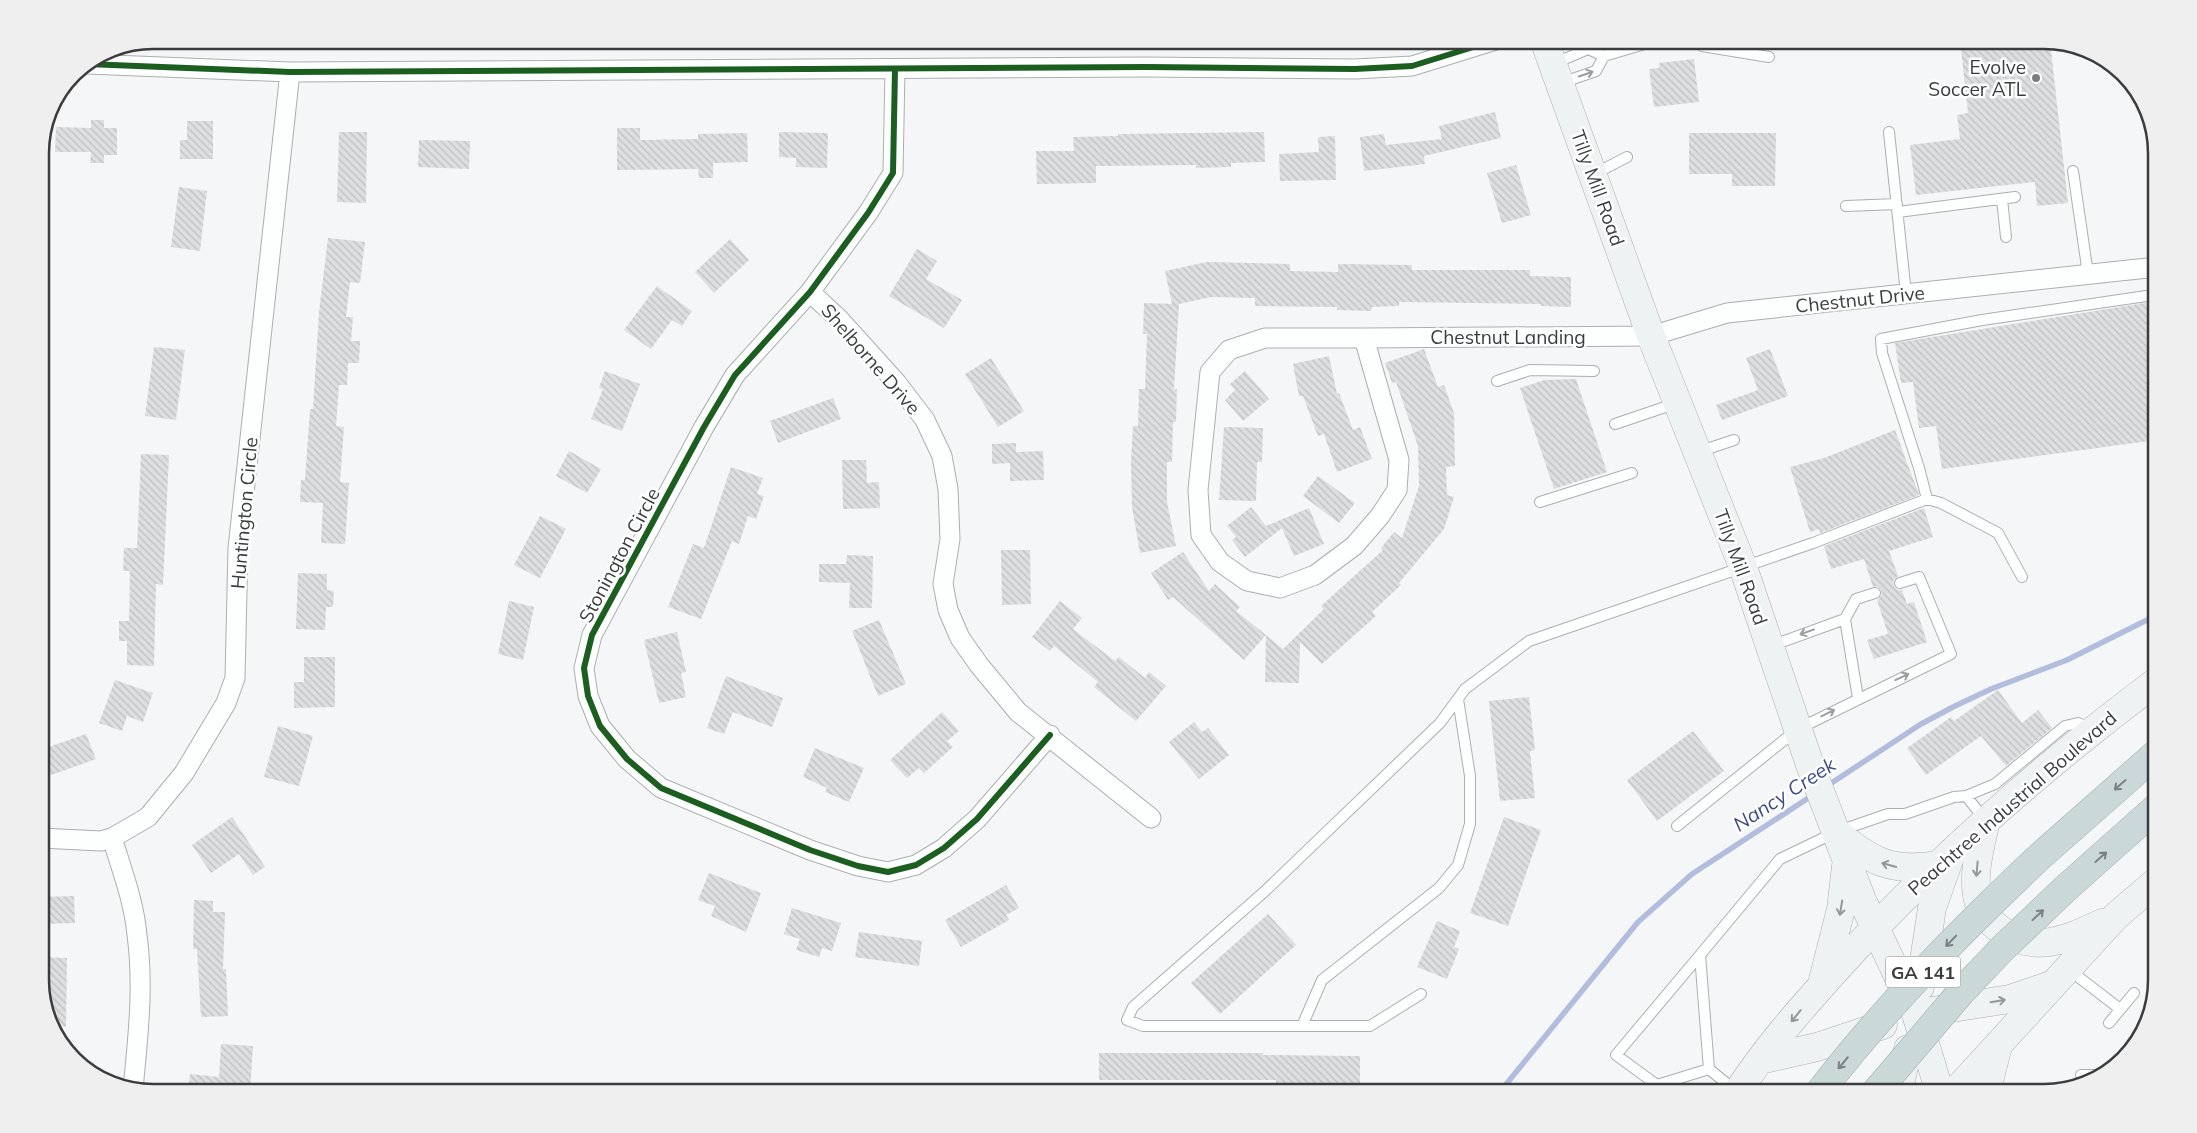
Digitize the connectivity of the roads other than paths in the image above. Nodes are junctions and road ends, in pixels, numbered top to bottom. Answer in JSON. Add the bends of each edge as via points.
{"nodes":[{"id":1,"x":1467,"y":49,"type":"edge"},
{"id":2,"x":1628,"y":49,"type":"edge"},
{"id":3,"x":1720,"y":49,"type":"edge"},
{"id":4,"x":1604,"y":56,"type":"junction"},
{"id":5,"x":1769,"y":57,"type":"dead end"},
{"id":6,"x":1552,"y":62,"type":"edge"},
{"id":7,"x":98,"y":64,"type":"edge"},
{"id":8,"x":895,"y":69,"type":"junction"},
{"id":9,"x":290,"y":72,"type":"junction"},
{"id":10,"x":1889,"y":132,"type":"dead end"},
{"id":11,"x":1627,"y":157,"type":"dead end"},
{"id":12,"x":2074,"y":171,"type":"dead end"},
{"id":13,"x":1593,"y":175,"type":"junction"},
{"id":14,"x":2015,"y":197,"type":"dead end"},
{"id":15,"x":2002,"y":199,"type":"junction"},
{"id":16,"x":1846,"y":206,"type":"dead end"},
{"id":17,"x":1897,"y":208,"type":"junction"},
{"id":18,"x":2006,"y":236,"type":"dead end"},
{"id":19,"x":2148,"y":267,"type":"edge"},
{"id":20,"x":2080,"y":275,"type":"junction"},
{"id":21,"x":810,"y":292,"type":"junction"},
{"id":22,"x":1906,"y":294,"type":"junction"},
{"id":23,"x":2148,"y":296,"type":"edge"},
{"id":24,"x":1651,"y":336,"type":"junction"},
{"id":25,"x":1364,"y":338,"type":"junction"},
{"id":26,"x":1594,"y":371,"type":"dead end"},
{"id":27,"x":1497,"y":381,"type":"dead end"},
{"id":28,"x":1678,"y":403,"type":"junction"},
{"id":29,"x":1615,"y":424,"type":"dead end"},
{"id":30,"x":1734,"y":440,"type":"dead end"},
{"id":31,"x":1697,"y":453,"type":"junction"},
{"id":32,"x":1632,"y":473,"type":"dead end"},
{"id":33,"x":1927,"y":500,"type":"junction"},
{"id":34,"x":1540,"y":502,"type":"dead end"},
{"id":35,"x":1743,"y":567,"type":"junction"},
{"id":36,"x":2022,"y":577,"type":"dead end"},
{"id":37,"x":1900,"y":583,"type":"dead end"},
{"id":38,"x":1875,"y":593,"type":"dead end"},
{"id":39,"x":1845,"y":619,"type":"junction"},
{"id":40,"x":1770,"y":646,"type":"junction"},
{"id":41,"x":2148,"y":688,"type":"edge"},
{"id":42,"x":1858,"y":698,"type":"junction"},
{"id":43,"x":1458,"y":699,"type":"junction"},
{"id":44,"x":1798,"y":728,"type":"junction"},
{"id":45,"x":2094,"y":730,"type":"junction"},
{"id":46,"x":1050,"y":735,"type":"junction"},
{"id":47,"x":2148,"y":761,"type":"edge"},
{"id":48,"x":1966,"y":796,"type":"junction"},
{"id":49,"x":2148,"y":815,"type":"edge"},
{"id":50,"x":1151,"y":818,"type":"dead end"},
{"id":51,"x":1986,"y":821,"type":"junction"},
{"id":52,"x":1833,"y":823,"type":"junction"},
{"id":53,"x":1677,"y":826,"type":"dead end"},
{"id":54,"x":49,"y":838,"type":"edge"},
{"id":55,"x":112,"y":838,"type":"junction"},
{"id":56,"x":1944,"y":858,"type":"junction"},
{"id":57,"x":1846,"y":859,"type":"junction"},
{"id":58,"x":2148,"y":892,"type":"edge"},
{"id":59,"x":2116,"y":916,"type":"junction"},
{"id":60,"x":1875,"y":928,"type":"junction"},
{"id":61,"x":1700,"y":955,"type":"junction"},
{"id":62,"x":2059,"y":977,"type":"junction"},
{"id":63,"x":1821,"y":987,"type":"junction"},
{"id":64,"x":2134,"y":993,"type":"dead end"},
{"id":65,"x":1421,"y":994,"type":"dead end"},
{"id":66,"x":2120,"y":1009,"type":"junction"},
{"id":67,"x":1916,"y":1014,"type":"junction"},
{"id":68,"x":2109,"y":1023,"type":"dead end"},
{"id":69,"x":1302,"y":1026,"type":"junction"},
{"id":70,"x":2000,"y":1040,"type":"junction"},
{"id":71,"x":1760,"y":1060,"type":"junction"},
{"id":72,"x":1709,"y":1070,"type":"junction"},
{"id":73,"x":2081,"y":1075,"type":"dead end"},
{"id":74,"x":2086,"y":1075,"type":"edge"},
{"id":75,"x":134,"y":1082,"type":"edge"},
{"id":76,"x":1656,"y":1084,"type":"edge"},
{"id":77,"x":1660,"y":1084,"type":"edge"},
{"id":78,"x":1727,"y":1084,"type":"edge"},
{"id":79,"x":1744,"y":1084,"type":"edge"},
{"id":80,"x":1826,"y":1084,"type":"edge"},
{"id":81,"x":1883,"y":1084,"type":"edge"},
{"id":82,"x":1900,"y":1084,"type":"edge"},
{"id":83,"x":1937,"y":1084,"type":"edge"},
{"id":84,"x":1962,"y":1084,"type":"edge"},
{"id":85,"x":1988,"y":1084,"type":"edge"}],
"edges":[{"from":1,"to":8,"type":"street","via":[[1412,66],[1355,69]]},
{"from":2,"to":4,"type":"lane"},
{"from":3,"to":5,"type":"lane"},
{"from":4,"to":6,"type":"lane","via":[[1588,49]]},
{"from":6,"to":4,"type":"lane","one_way":true,"via":[[1596,70]]},
{"from":6,"to":13,"type":"main road","name":"Tilly Mill Road"},
{"from":7,"to":9,"type":"street"},
{"from":8,"to":9,"type":"street"},
{"from":8,"to":21,"type":"street","name":"Stonington Circle","via":[[892,173],[868,213]]},
{"from":9,"to":55,"type":"street","name":"Huntington Circle","via":[[238,548],[235,678],[226,703],[184,772],[148,817]]},
{"from":10,"to":17,"type":"lane"},
{"from":11,"to":13,"type":"lane"},
{"from":12,"to":20,"type":"lane"},
{"from":13,"to":24,"type":"main road","name":"Tilly Mill Road"},
{"from":14,"to":15,"type":"lane"},
{"from":15,"to":17,"type":"lane"},
{"from":15,"to":18,"type":"lane"},
{"from":16,"to":17,"type":"lane"},
{"from":17,"to":22,"type":"lane"},
{"from":19,"to":20,"type":"street","name":"Chestnut Drive"},
{"from":20,"to":22,"type":"street","name":"Chestnut Drive"},
{"from":21,"to":46,"type":"street","name":"Shelborne Drive","via":[[896,382],[925,420],[942,456],[948,489],[950,539],[943,584],[948,610],[960,638],[979,666],[1018,712]]},
{"from":21,"to":46,"type":"street","name":"Stonington Circle","via":[[735,375],[592,635],[584,668],[588,696],[600,726],[627,760],[661,788],[810,850],[888,872],[916,865],[944,848],[977,819]]},
{"from":22,"to":24,"type":"street","name":"Chestnut Drive","via":[[1727,313]]},
{"from":23,"to":33,"type":"lane","via":[[1982,320],[1881,339],[1882,352],[1920,468]]},
{"from":24,"to":25,"type":"street","name":"Chestnut Landing"},
{"from":24,"to":28,"type":"main road","name":"Tilly Mill Road"},
{"from":25,"to":25,"type":"street","name":"Chestnut Landing","via":[[1265,338],[1229,350],[1210,372],[1198,490],[1201,535],[1220,562],[1247,581],[1280,588],[1315,575],[1354,546],[1397,490],[1399,460]]},
{"from":26,"to":27,"type":"lane","via":[[1530,370]]},
{"from":28,"to":29,"type":"lane"},
{"from":28,"to":31,"type":"main road","name":"Tilly Mill Road"},
{"from":30,"to":31,"type":"lane"},
{"from":31,"to":35,"type":"main road","name":"Tilly Mill Road"},
{"from":32,"to":34,"type":"lane"},
{"from":33,"to":35,"type":"lane"},
{"from":33,"to":36,"type":"lane","via":[[1940,503],[1998,533]]},
{"from":35,"to":40,"type":"main road","name":"Tilly Mill Road"},
{"from":35,"to":43,"type":"lane","via":[[1529,641],[1465,689]]},
{"from":42,"to":37,"type":"lane","one_way":true,"via":[[1951,654],[1919,577]]},
{"from":38,"to":39,"type":"lane","via":[[1856,599]]},
{"from":39,"to":40,"type":"lane","one_way":true},
{"from":39,"to":42,"type":"lane"},
{"from":40,"to":44,"type":"main road","name":"Tilly Mill Road"},
{"from":41,"to":45,"type":"main road","name":"Peachtree Industrial Boulevard"},
{"from":44,"to":42,"type":"lane","one_way":true},
{"from":43,"to":69,"type":"lane","via":[[1470,776],[1470,824],[1458,865],[1439,888],[1322,980]]},
{"from":43,"to":69,"type":"lane","via":[[1440,723],[1271,885],[1133,1007],[1127,1020],[1143,1026]]},
{"from":44,"to":52,"type":"main road","name":"Tilly Mill Road"},
{"from":44,"to":53,"type":"lane"},
{"from":45,"to":48,"type":"lane","via":[[2078,723],[2064,726],[1995,784]]},
{"from":45,"to":51,"type":"main road","name":"Peachtree Industrial Boulevard"},
{"from":46,"to":50,"type":"street","name":"Shelborne Drive"},
{"from":47,"to":80,"type":"highway","number":"GA 141","one_way":true,"bridge":true,"via":[[2036,859],[1954,938],[1890,1006]]},
{"from":48,"to":51,"type":"lane"},
{"from":48,"to":52,"type":"lane","via":[[1905,814]]},
{"from":81,"to":49,"type":"highway","number":"GA 141","one_way":true,"bridge":true,"via":[[2002,949]]},
{"from":51,"to":56,"type":"main road","name":"Peachtree Industrial Boulevard"},
{"from":51,"to":59,"type":"main road","one_way":true,"via":[[1977,888],[1985,916],[2001,930],[2024,941],[2053,943]]},
{"from":56,"to":52,"type":"main road","one_way":true,"via":[[1914,869],[1890,866],[1865,854]]},
{"from":52,"to":57,"type":"main road","name":"Tilly Mill Road"},
{"from":52,"to":61,"type":"lane","via":[[1780,859]]},
{"from":54,"to":55,"type":"street","name":"Huntington Circle","via":[[102,841]]},
{"from":55,"to":75,"type":"street","via":[[138,935],[141,1005]]},
{"from":56,"to":60,"type":"main road","name":"Peachtree Industrial Boulevard"},
{"from":56,"to":67,"type":"main road","via":[[1932,908]]},
{"from":57,"to":60,"type":"main road","name":"Tilly Mill Road"},
{"from":57,"to":63,"type":"main road","one_way":true,"via":[[1841,908]]},
{"from":58,"to":59,"type":"main road"},
{"from":59,"to":62,"type":"main road"},
{"from":60,"to":63,"type":"main road","name":"Peachtree Industrial Boulevard"},
{"from":60,"to":67,"type":"main road","name":"Tilly Mill Road"},
{"from":61,"to":72,"type":"lane"},
{"from":61,"to":76,"type":"lane","via":[[1616,1055]]},
{"from":62,"to":66,"type":"lane"},
{"from":67,"to":62,"type":"main road","one_way":true,"via":[[2010,999]]},
{"from":62,"to":70,"type":"main road"},
{"from":63,"to":71,"type":"main road","name":"Peachtree Industrial Boulevard","one_way":true},
{"from":64,"to":66,"type":"lane"},
{"from":65,"to":69,"type":"lane","via":[[1370,1026]]},
{"from":66,"to":68,"type":"lane"},
{"from":67,"to":71,"type":"main road","via":[[1816,1047]]},
{"from":67,"to":82,"type":"main road"},
{"from":67,"to":83,"type":"main road","name":"Tilly Mill Road"},
{"from":70,"to":84,"type":"main road"},
{"from":70,"to":85,"type":"main road"},
{"from":71,"to":79,"type":"main road","name":"Peachtree Industrial Boulevard"},
{"from":72,"to":77,"type":"lane"},
{"from":72,"to":78,"type":"lane"},
{"from":73,"to":74,"type":"lane"}]}
